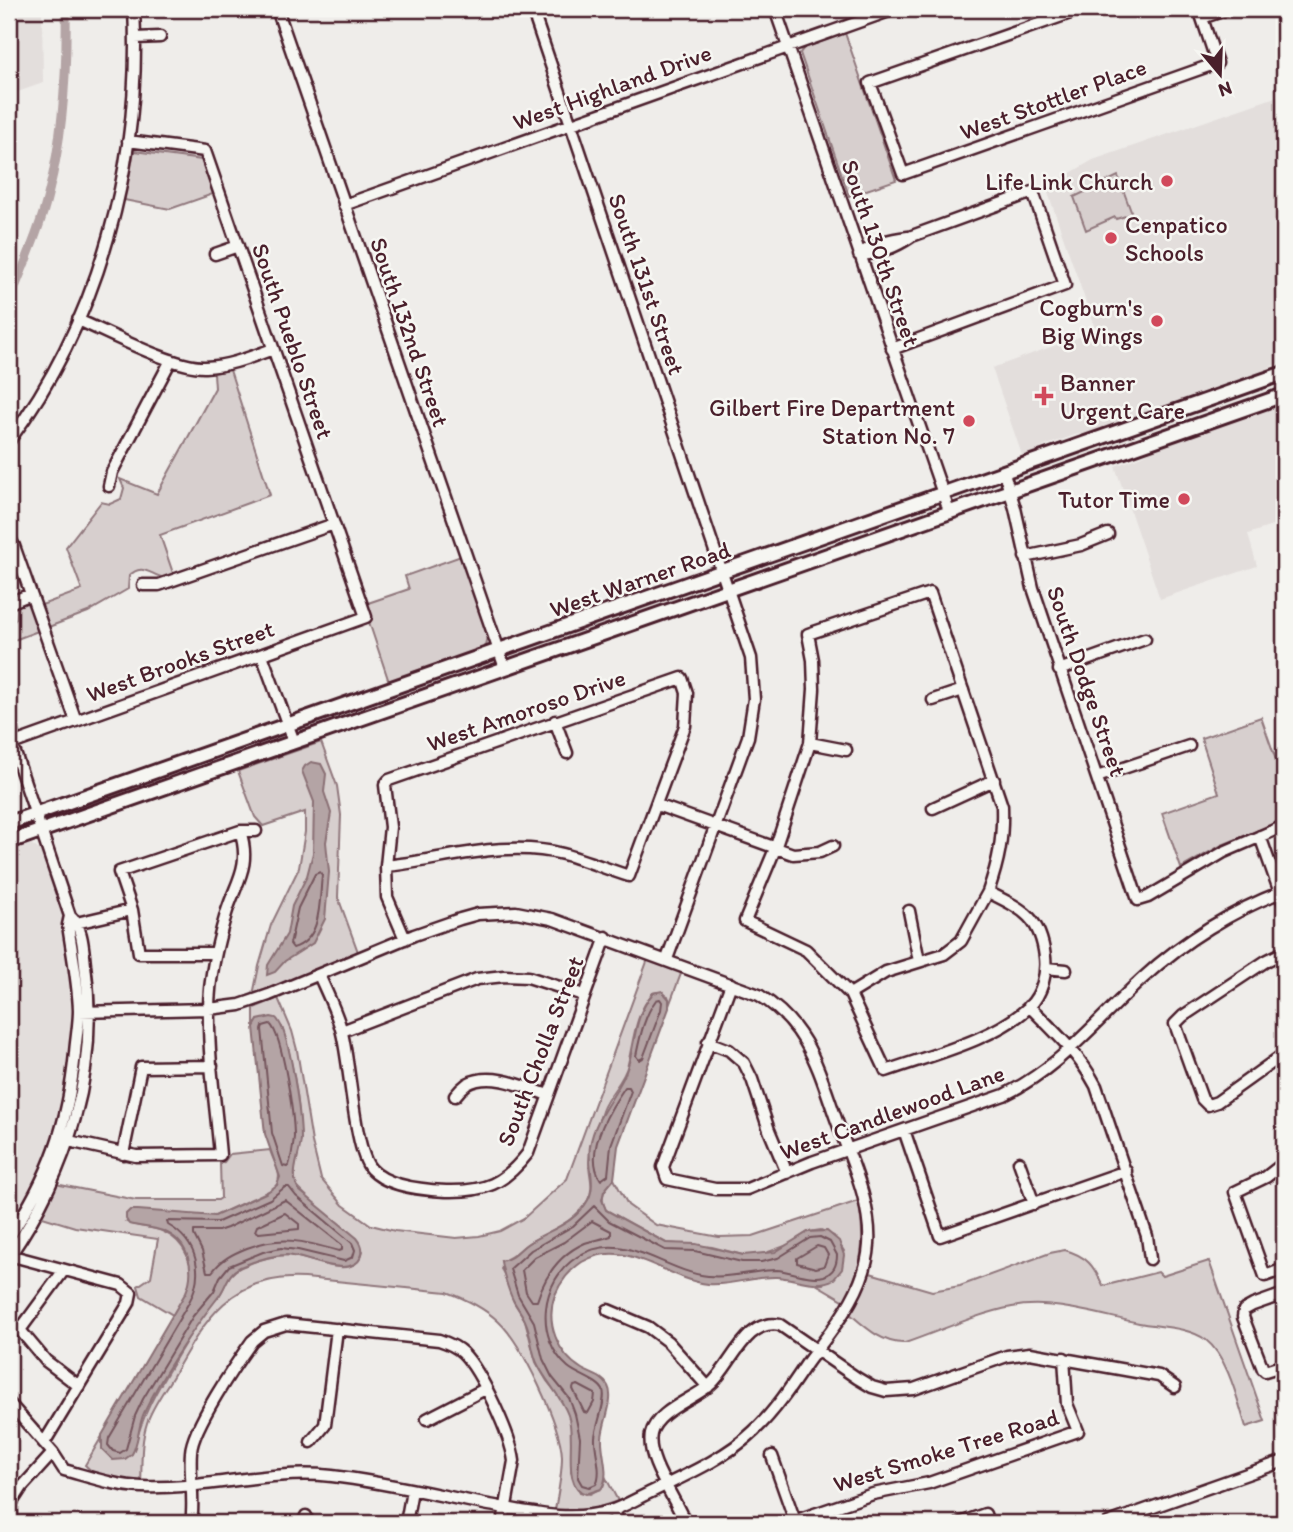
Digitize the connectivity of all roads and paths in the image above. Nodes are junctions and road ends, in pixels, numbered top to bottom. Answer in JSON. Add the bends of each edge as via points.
{"nodes":[{"id":1,"x":134,"y":9,"type":"edge"},
{"id":2,"x":276,"y":9,"type":"edge"},
{"id":3,"x":532,"y":9,"type":"edge"},
{"id":4,"x":775,"y":9,"type":"edge"},
{"id":5,"x":895,"y":9,"type":"edge"},
{"id":6,"x":1082,"y":9,"type":"edge"},
{"id":7,"x":1228,"y":9,"type":"edge"},
{"id":8,"x":1200,"y":13,"type":"edge"},
{"id":9,"x":160,"y":37,"type":"dead end"},
{"id":10,"x":135,"y":38,"type":"junction"},
{"id":11,"x":788,"y":47,"type":"junction"},
{"id":12,"x":570,"y":124,"type":"junction"},
{"id":13,"x":128,"y":141,"type":"junction"},
{"id":14,"x":344,"y":205,"type":"junction"},
{"id":15,"x":238,"y":246,"type":"junction"},
{"id":16,"x":215,"y":254,"type":"dead end"},
{"id":17,"x":859,"y":255,"type":"junction"},
{"id":18,"x":78,"y":320,"type":"junction"},
{"id":19,"x":274,"y":349,"type":"junction"},
{"id":20,"x":892,"y":349,"type":"junction"},
{"id":21,"x":171,"y":360,"type":"junction"},
{"id":22,"x":1284,"y":373,"type":"edge"},
{"id":23,"x":1284,"y":395,"type":"edge"},
{"id":24,"x":1142,"y":424,"type":"junction"},
{"id":25,"x":9,"y":441,"type":"edge"},
{"id":26,"x":1151,"y":441,"type":"junction"},
{"id":27,"x":1004,"y":473,"type":"junction"},
{"id":28,"x":109,"y":486,"type":"dead end"},
{"id":29,"x":1009,"y":491,"type":"junction"},
{"id":30,"x":943,"y":494,"type":"junction"},
{"id":31,"x":949,"y":512,"type":"junction"},
{"id":32,"x":334,"y":524,"type":"junction"},
{"id":33,"x":1108,"y":534,"type":"dead end"},
{"id":34,"x":9,"y":537,"type":"edge"},
{"id":35,"x":1025,"y":557,"type":"junction"},
{"id":36,"x":723,"y":571,"type":"junction"},
{"id":37,"x":144,"y":585,"type":"dead end"},
{"id":38,"x":729,"y":589,"type":"junction"},
{"id":39,"x":31,"y":594,"type":"junction"},
{"id":40,"x":9,"y":603,"type":"edge"},
{"id":41,"x":366,"y":617,"type":"joint"},
{"id":42,"x":1145,"y":639,"type":"dead end"},
{"id":43,"x":498,"y":651,"type":"junction"},
{"id":44,"x":262,"y":655,"type":"junction"},
{"id":45,"x":505,"y":668,"type":"junction"},
{"id":46,"x":1059,"y":670,"type":"junction"},
{"id":47,"x":963,"y":690,"type":"junction"},
{"id":48,"x":933,"y":700,"type":"dead end"},
{"id":49,"x":76,"y":721,"type":"junction"},
{"id":50,"x":555,"y":721,"type":"junction"},
{"id":51,"x":288,"y":725,"type":"junction"},
{"id":52,"x":294,"y":742,"type":"junction"},
{"id":53,"x":810,"y":743,"type":"junction"},
{"id":54,"x":10,"y":745,"type":"edge"},
{"id":55,"x":1189,"y":746,"type":"dead end"},
{"id":56,"x":846,"y":750,"type":"dead end"},
{"id":57,"x":567,"y":753,"type":"dead end"},
{"id":58,"x":1097,"y":777,"type":"junction"},
{"id":59,"x":994,"y":780,"type":"junction"},
{"id":60,"x":657,"y":805,"type":"junction"},
{"id":61,"x":933,"y":808,"type":"dead end"},
{"id":62,"x":36,"y":814,"type":"junction"},
{"id":63,"x":9,"y":823,"type":"edge"},
{"id":64,"x":716,"y":826,"type":"junction"},
{"id":65,"x":1284,"y":827,"type":"edge"},
{"id":66,"x":240,"y":831,"type":"junction"},
{"id":67,"x":256,"y":831,"type":"dead end"},
{"id":68,"x":41,"y":832,"type":"junction"},
{"id":69,"x":1260,"y":835,"type":"junction"},
{"id":70,"x":9,"y":842,"type":"edge"},
{"id":71,"x":833,"y":846,"type":"dead end"},
{"id":72,"x":775,"y":849,"type":"junction"},
{"id":73,"x":386,"y":866,"type":"junction"},
{"id":74,"x":1282,"y":891,"type":"edge"},
{"id":75,"x":988,"y":892,"type":"junction"},
{"id":76,"x":1284,"y":904,"type":"edge"},
{"id":77,"x":132,"y":910,"type":"junction"},
{"id":78,"x":909,"y":911,"type":"dead end"},
{"id":79,"x":72,"y":921,"type":"junction"},
{"id":80,"x":606,"y":937,"type":"junction"},
{"id":81,"x":405,"y":939,"type":"junction"},
{"id":82,"x":1284,"y":952,"type":"edge"},
{"id":83,"x":215,"y":953,"type":"junction"},
{"id":84,"x":667,"y":959,"type":"junction"},
{"id":85,"x":919,"y":961,"type":"junction"},
{"id":86,"x":1046,"y":968,"type":"junction"},
{"id":87,"x":1066,"y":970,"type":"dead end"},
{"id":88,"x":319,"y":975,"type":"junction"},
{"id":89,"x":731,"y":984,"type":"junction"},
{"id":90,"x":850,"y":994,"type":"junction"},
{"id":91,"x":584,"y":995,"type":"junction"},
{"id":92,"x":1030,"y":1006,"type":"junction"},
{"id":93,"x":209,"y":1009,"type":"junction"},
{"id":94,"x":84,"y":1012,"type":"junction"},
{"id":95,"x":342,"y":1031,"type":"junction"},
{"id":96,"x":708,"y":1042,"type":"junction"},
{"id":97,"x":1072,"y":1048,"type":"junction"},
{"id":98,"x":1284,"y":1054,"type":"edge"},
{"id":99,"x":212,"y":1066,"type":"junction"},
{"id":100,"x":548,"y":1095,"type":"junction"},
{"id":101,"x":455,"y":1096,"type":"dead end"},
{"id":102,"x":904,"y":1130,"type":"junction"},
{"id":103,"x":64,"y":1140,"type":"junction"},
{"id":104,"x":847,"y":1150,"type":"junction"},
{"id":105,"x":123,"y":1154,"type":"junction"},
{"id":106,"x":1019,"y":1162,"type":"dead end"},
{"id":107,"x":1284,"y":1163,"type":"edge"},
{"id":108,"x":1126,"y":1171,"type":"junction"},
{"id":109,"x":787,"y":1173,"type":"junction"},
{"id":110,"x":1034,"y":1204,"type":"junction"},
{"id":111,"x":9,"y":1237,"type":"edge"},
{"id":112,"x":9,"y":1256,"type":"edge"},
{"id":113,"x":1150,"y":1259,"type":"dead end"},
{"id":114,"x":1284,"y":1269,"type":"edge"},
{"id":115,"x":64,"y":1270,"type":"junction"},
{"id":116,"x":1284,"y":1294,"type":"edge"},
{"id":117,"x":608,"y":1310,"type":"dead end"},
{"id":118,"x":337,"y":1329,"type":"junction"},
{"id":119,"x":818,"y":1349,"type":"junction"},
{"id":120,"x":1064,"y":1358,"type":"junction"},
{"id":121,"x":1284,"y":1365,"type":"edge"},
{"id":122,"x":79,"y":1386,"type":"junction"},
{"id":123,"x":708,"y":1387,"type":"junction"},
{"id":124,"x":1175,"y":1387,"type":"dead end"},
{"id":125,"x":485,"y":1389,"type":"junction"},
{"id":126,"x":9,"y":1403,"type":"edge"},
{"id":127,"x":427,"y":1419,"type":"dead end"},
{"id":128,"x":311,"y":1442,"type":"dead end"},
{"id":129,"x":44,"y":1443,"type":"junction"},
{"id":130,"x":53,"y":1453,"type":"junction"},
{"id":131,"x":772,"y":1456,"type":"dead end"},
{"id":132,"x":1284,"y":1461,"type":"edge"},
{"id":133,"x":192,"y":1485,"type":"junction"},
{"id":134,"x":666,"y":1485,"type":"junction"},
{"id":135,"x":412,"y":1490,"type":"junction"},
{"id":136,"x":506,"y":1508,"type":"junction"},
{"id":137,"x":613,"y":1510,"type":"junction"},
{"id":138,"x":986,"y":1519,"type":"edge"},
{"id":139,"x":791,"y":1522,"type":"edge"},
{"id":140,"x":12,"y":1523,"type":"edge"},
{"id":141,"x":191,"y":1523,"type":"edge"},
{"id":142,"x":405,"y":1523,"type":"edge"},
{"id":143,"x":503,"y":1523,"type":"edge"},
{"id":144,"x":618,"y":1523,"type":"edge"},
{"id":145,"x":685,"y":1523,"type":"edge"},
{"id":146,"x":960,"y":1523,"type":"edge"},
{"id":147,"x":1108,"y":1523,"type":"edge"}],
"edges":[{"from":1,"to":10,"type":"street"},
{"from":2,"to":14,"type":"street","name":"South 132nd Street"},
{"from":3,"to":12,"type":"street","name":"South 131st Street"},
{"from":4,"to":11,"type":"street","name":"South 130th Street"},
{"from":5,"to":11,"type":"street","name":"West Highland Drive"},
{"from":6,"to":8,"type":"street","name":"West Stottler Place","via":[[870,83],[903,174],[1217,63]]},
{"from":7,"to":8,"type":"street"},
{"from":9,"to":10,"type":"street"},
{"from":10,"to":13,"type":"street"},
{"from":11,"to":12,"type":"street","name":"West Highland Drive"},
{"from":11,"to":17,"type":"street","name":"South 130th Street"},
{"from":12,"to":14,"type":"street","name":"West Highland Drive"},
{"from":12,"to":36,"type":"street","name":"South 131st Street"},
{"from":13,"to":15,"type":"street","name":"South Pueblo Street","via":[[205,151]]},
{"from":13,"to":18,"type":"street","via":[[107,240]]},
{"from":14,"to":43,"type":"street","name":"South 132nd Street"},
{"from":15,"to":16,"type":"street"},
{"from":15,"to":19,"type":"street","name":"South Pueblo Street"},
{"from":17,"to":20,"type":"street","name":"South 130th Street"},
{"from":17,"to":20,"type":"street","via":[[897,246],[912,236],[1032,192],[1065,285]]},
{"from":18,"to":21,"type":"street"},
{"from":18,"to":25,"type":"street","via":[[48,381]]},
{"from":19,"to":21,"type":"street","via":[[225,365],[203,367]]},
{"from":19,"to":32,"type":"street","name":"South Pueblo Street"},
{"from":20,"to":30,"type":"street","name":"South 130th Street"},
{"from":21,"to":28,"type":"street"},
{"from":22,"to":24,"type":"main road","name":"West Warner Road"},
{"from":23,"to":26,"type":"main road","name":"West Warner Road"},
{"from":24,"to":26,"type":"main road"},
{"from":24,"to":27,"type":"main road","name":"West Warner Road"},
{"from":26,"to":29,"type":"main road","name":"West Warner Road"},
{"from":27,"to":29,"type":"street","name":"South Dodge Street"},
{"from":27,"to":30,"type":"main road","name":"West Warner Road"},
{"from":29,"to":31,"type":"main road","name":"West Warner Road"},
{"from":29,"to":35,"type":"street","name":"South Dodge Street"},
{"from":30,"to":31,"type":"street","name":"South 130th Street"},
{"from":30,"to":36,"type":"main road","name":"West Warner Road"},
{"from":31,"to":38,"type":"main road","name":"West Warner Road"},
{"from":32,"to":37,"type":"street","via":[[159,585]]},
{"from":32,"to":41,"type":"street","name":"South Pueblo Street"},
{"from":33,"to":35,"type":"street"},
{"from":34,"to":39,"type":"street"},
{"from":35,"to":46,"type":"street","name":"South Dodge Street"},
{"from":36,"to":38,"type":"street","name":"South 131st Street"},
{"from":36,"to":43,"type":"main road","name":"West Warner Road"},
{"from":38,"to":45,"type":"main road","name":"West Warner Road"},
{"from":38,"to":64,"type":"street","name":"South 131st Street","via":[[751,658],[754,699],[748,737]]},
{"from":39,"to":40,"type":"street"},
{"from":39,"to":49,"type":"street"},
{"from":41,"to":44,"type":"street","name":"West Brooks Street"},
{"from":42,"to":46,"type":"street"},
{"from":43,"to":45,"type":"street","name":"South 132nd Street"},
{"from":43,"to":51,"type":"main road","name":"West Warner Road"},
{"from":44,"to":49,"type":"street","name":"West Brooks Street"},
{"from":44,"to":51,"type":"street"},
{"from":45,"to":52,"type":"main road","name":"West Warner Road"},
{"from":46,"to":58,"type":"street","name":"South Dodge Street"},
{"from":47,"to":48,"type":"street"},
{"from":47,"to":53,"type":"street","via":[[930,593],[808,634],[814,689]]},
{"from":47,"to":59,"type":"street"},
{"from":49,"to":54,"type":"street","name":"West Brooks Street"},
{"from":50,"to":57,"type":"street"},
{"from":50,"to":60,"type":"street","name":"West Amoroso Drive","via":[[682,678],[687,693],[685,726]]},
{"from":50,"to":73,"type":"street","name":"West Amoroso Drive","via":[[388,780]]},
{"from":51,"to":52,"type":"street"},
{"from":51,"to":62,"type":"main road","name":"West Warner Road"},
{"from":52,"to":68,"type":"main road","name":"West Warner Road"},
{"from":53,"to":56,"type":"street"},
{"from":53,"to":72,"type":"street"},
{"from":54,"to":62,"type":"street"},
{"from":55,"to":58,"type":"street"},
{"from":58,"to":69,"type":"street","name":"South Dodge Street","via":[[1138,900]]},
{"from":59,"to":61,"type":"street"},
{"from":59,"to":75,"type":"street","via":[[1002,806],[1003,837]]},
{"from":60,"to":64,"type":"street"},
{"from":60,"to":73,"type":"street","via":[[629,876],[561,853],[529,850],[468,852]]},
{"from":62,"to":63,"type":"main road","name":"West Warner Road"},
{"from":62,"to":68,"type":"street"},
{"from":64,"to":72,"type":"street"},
{"from":64,"to":84,"type":"street","name":"South 131st Street"},
{"from":65,"to":69,"type":"street"},
{"from":66,"to":67,"type":"street"},
{"from":66,"to":77,"type":"street","via":[[119,872]]},
{"from":66,"to":83,"type":"street","via":[[242,872]]},
{"from":68,"to":70,"type":"main road","name":"West Warner Road"},
{"from":68,"to":79,"type":"street"},
{"from":69,"to":74,"type":"street"},
{"from":71,"to":72,"type":"street","via":[[793,854]]},
{"from":72,"to":90,"type":"street","via":[[745,921],[806,950]]},
{"from":73,"to":81,"type":"street","via":[[387,897]]},
{"from":74,"to":76,"type":"street"},
{"from":74,"to":97,"type":"street","name":"West Candlewood Lane","via":[[1216,924],[1168,957]]},
{"from":75,"to":85,"type":"street","via":[[961,942],[944,954]]},
{"from":75,"to":86,"type":"street","via":[[1024,910],[1038,929]]},
{"from":77,"to":79,"type":"street"},
{"from":77,"to":83,"type":"street","via":[[139,953]]},
{"from":78,"to":85,"type":"street"},
{"from":79,"to":94,"type":"street"},
{"from":80,"to":81,"type":"street","via":[[516,912],[478,914]]},
{"from":80,"to":84,"type":"street"},
{"from":80,"to":91,"type":"street","name":"South Cholla Street"},
{"from":81,"to":88,"type":"street"},
{"from":82,"to":98,"type":"street","via":[[1175,1024],[1208,1105]]},
{"from":83,"to":93,"type":"street"},
{"from":84,"to":89,"type":"street"},
{"from":85,"to":90,"type":"street","via":[[886,972]]},
{"from":86,"to":87,"type":"street"},
{"from":86,"to":92,"type":"street","via":[[1041,990]]},
{"from":88,"to":93,"type":"street","via":[[260,999]]},
{"from":88,"to":95,"type":"street"},
{"from":89,"to":96,"type":"street"},
{"from":89,"to":104,"type":"street","via":[[779,1007],[803,1035]]},
{"from":90,"to":92,"type":"street","via":[[886,1071],[971,1041]]},
{"from":91,"to":95,"type":"street","via":[[528,977],[477,979]]},
{"from":91,"to":100,"type":"street","name":"South Cholla Street"},
{"from":92,"to":97,"type":"street"},
{"from":93,"to":94,"type":"street"},
{"from":93,"to":99,"type":"street"},
{"from":94,"to":103,"type":"street"},
{"from":95,"to":100,"type":"street","name":"South Cholla Street","via":[[363,1153],[370,1169],[386,1180],[435,1190],[492,1186],[528,1153]]},
{"from":96,"to":109,"type":"street","via":[[729,1049],[744,1063]]},
{"from":96,"to":109,"type":"street","name":"West Candlewood Lane","via":[[663,1165],[667,1179],[729,1191],[757,1186]]},
{"from":97,"to":102,"type":"street","name":"West Candlewood Lane","via":[[1004,1095]]},
{"from":97,"to":108,"type":"street","via":[[1096,1086]]},
{"from":99,"to":105,"type":"street","via":[[141,1067]]},
{"from":99,"to":105,"type":"street","via":[[220,1155]]},
{"from":100,"to":101,"type":"street","via":[[486,1080],[468,1084]]},
{"from":102,"to":104,"type":"street","name":"West Candlewood Lane"},
{"from":102,"to":110,"type":"street","via":[[940,1236]]},
{"from":103,"to":105,"type":"street"},
{"from":103,"to":111,"type":"street"},
{"from":103,"to":112,"type":"street","via":[[48,1192]]},
{"from":104,"to":109,"type":"street","name":"West Candlewood Lane"},
{"from":104,"to":119,"type":"street","via":[[867,1218],[867,1259],[849,1305]]},
{"from":106,"to":110,"type":"street"},
{"from":107,"to":114,"type":"street","via":[[1235,1192],[1265,1276]]},
{"from":108,"to":110,"type":"street"},
{"from":108,"to":113,"type":"street"},
{"from":112,"to":115,"type":"street"},
{"from":115,"to":122,"type":"street","via":[[20,1330],[46,1361]]},
{"from":115,"to":122,"type":"street","via":[[121,1285],[131,1293]]},
{"from":116,"to":121,"type":"street","via":[[1252,1305],[1243,1317],[1263,1370]]},
{"from":117,"to":123,"type":"street","via":[[648,1327],[668,1342]]},
{"from":118,"to":125,"type":"street","via":[[452,1345],[471,1364]]},
{"from":118,"to":128,"type":"street","via":[[325,1425]]},
{"from":118,"to":133,"type":"street","via":[[286,1324],[264,1331],[252,1341],[196,1433],[191,1451]]},
{"from":119,"to":120,"type":"street","via":[[872,1387],[887,1391],[925,1386],[1017,1354]]},
{"from":119,"to":123,"type":"street","via":[[780,1325],[766,1324],[754,1329]]},
{"from":119,"to":134,"type":"street","via":[[752,1432]]},
{"from":120,"to":124,"type":"street","via":[[1159,1376]]},
{"from":120,"to":139,"type":"street","name":"West Smoke Tree Road","via":[[1067,1404],[1078,1431],[929,1483],[873,1493]]},
{"from":122,"to":129,"type":"street"},
{"from":123,"to":134,"type":"street","via":[[661,1416],[651,1432],[652,1452]]},
{"from":125,"to":127,"type":"street"},
{"from":125,"to":136,"type":"street","via":[[513,1452]]},
{"from":126,"to":129,"type":"street"},
{"from":129,"to":130,"type":"street"},
{"from":130,"to":133,"type":"street","via":[[64,1470],[115,1483]]},
{"from":130,"to":140,"type":"street","via":[[11,1504]]},
{"from":131,"to":139,"type":"street"},
{"from":132,"to":147,"type":"street"},
{"from":133,"to":135,"type":"street","via":[[330,1476]]},
{"from":133,"to":141,"type":"street"},
{"from":134,"to":137,"type":"street"},
{"from":134,"to":145,"type":"street"},
{"from":135,"to":136,"type":"street"},
{"from":135,"to":142,"type":"street"},
{"from":136,"to":137,"type":"street","via":[[568,1517]]},
{"from":136,"to":143,"type":"street"},
{"from":137,"to":144,"type":"street"},
{"from":138,"to":146,"type":"street"}]}
